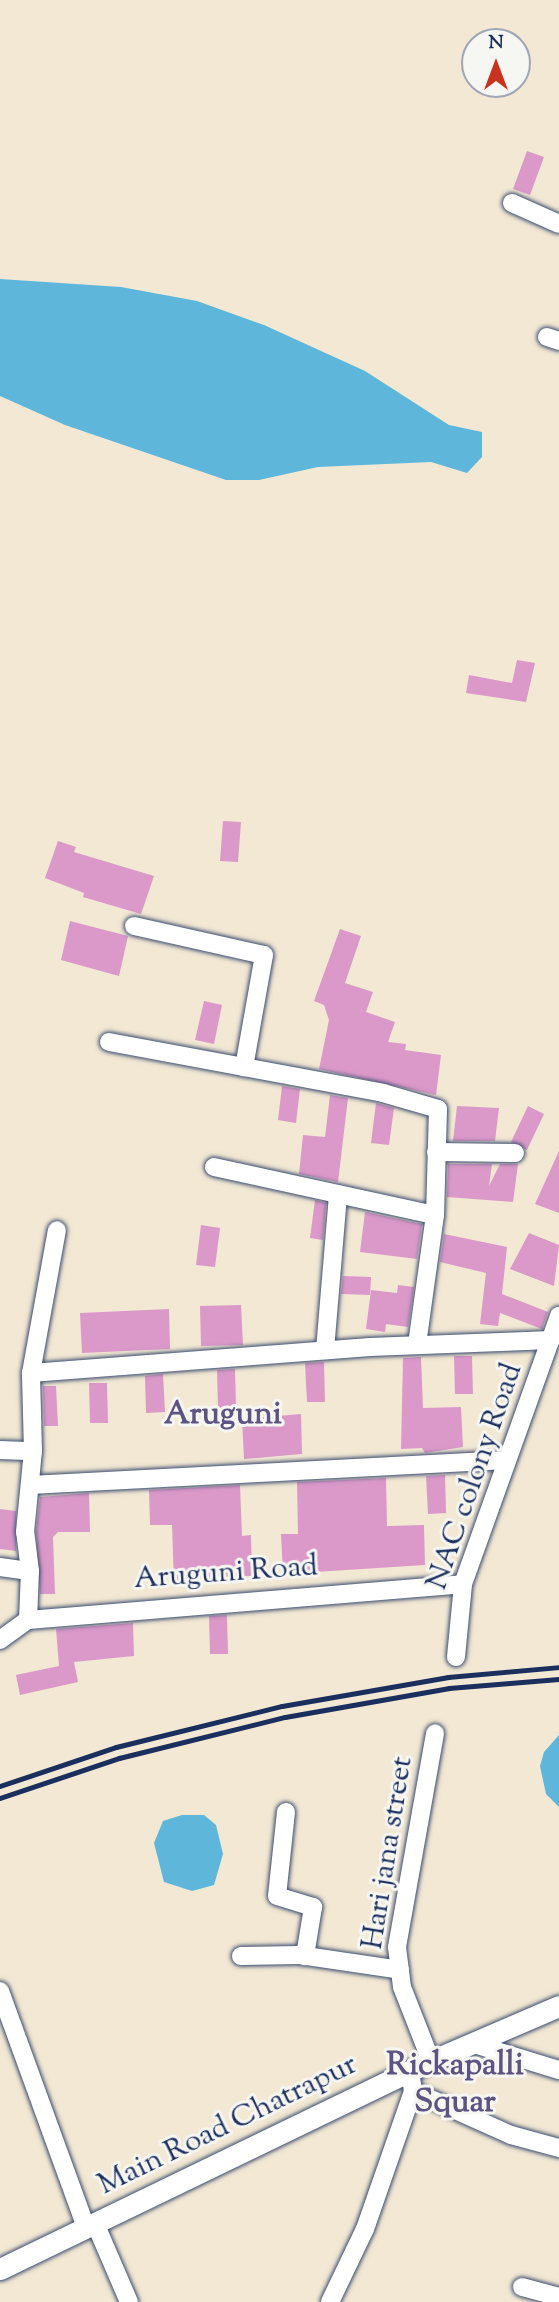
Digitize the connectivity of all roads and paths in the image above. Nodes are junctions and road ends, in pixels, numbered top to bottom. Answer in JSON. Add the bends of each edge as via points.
{"nodes":[{"id":1,"x":512,"y":203,"type":"dead end"},
{"id":2,"x":559,"y":224,"type":"edge"},
{"id":3,"x":134,"y":926,"type":"dead end"},
{"id":4,"x":110,"y":1042,"type":"dead end"},
{"id":5,"x":244,"y":1067,"type":"junction"},
{"id":6,"x":436,"y":1152,"type":"junction"},
{"id":7,"x":515,"y":1153,"type":"dead end"},
{"id":8,"x":214,"y":1167,"type":"dead end"},
{"id":9,"x":338,"y":1195,"type":"junction"},
{"id":10,"x":435,"y":1215,"type":"junction"},
{"id":11,"x":57,"y":1230,"type":"dead end"},
{"id":12,"x":559,"y":1316,"type":"edge"},
{"id":13,"x":551,"y":1340,"type":"junction"},
{"id":14,"x":416,"y":1345,"type":"junction"},
{"id":15,"x":325,"y":1350,"type":"junction"},
{"id":16,"x":31,"y":1373,"type":"junction"},
{"id":17,"x":0,"y":1450,"type":"edge"},
{"id":18,"x":33,"y":1451,"type":"junction"},
{"id":19,"x":506,"y":1460,"type":"junction"},
{"id":20,"x":30,"y":1485,"type":"junction"},
{"id":21,"x":0,"y":1567,"type":"edge"},
{"id":22,"x":30,"y":1572,"type":"junction"},
{"id":23,"x":463,"y":1584,"type":"junction"},
{"id":24,"x":28,"y":1620,"type":"junction"},
{"id":25,"x":0,"y":1640,"type":"edge"},
{"id":26,"x":456,"y":1657,"type":"dead end"},
{"id":27,"x":435,"y":1732,"type":"dead end"},
{"id":28,"x":286,"y":1812,"type":"dead end"},
{"id":29,"x":241,"y":1956,"type":"dead end"},
{"id":30,"x":305,"y":1956,"type":"junction"},
{"id":31,"x":400,"y":1970,"type":"junction"},
{"id":32,"x":0,"y":1991,"type":"edge"},
{"id":33,"x":559,"y":2006,"type":"edge"},
{"id":34,"x":474,"y":2044,"type":"junction"},
{"id":35,"x":431,"y":2061,"type":"junction"},
{"id":36,"x":559,"y":2070,"type":"edge"},
{"id":37,"x":411,"y":2081,"type":"junction"},
{"id":38,"x":559,"y":2148,"type":"edge"},
{"id":39,"x":91,"y":2225,"type":"junction"},
{"id":40,"x":0,"y":2269,"type":"edge"},
{"id":41,"x":522,"y":2287,"type":"dead end"},
{"id":42,"x":559,"y":2297,"type":"edge"},
{"id":43,"x":129,"y":2302,"type":"edge"},
{"id":44,"x":330,"y":2302,"type":"edge"}],
"edges":[{"from":1,"to":2,"type":"street"},
{"from":3,"to":5,"type":"street","via":[[264,955]]},
{"from":4,"to":5,"type":"street"},
{"from":5,"to":6,"type":"street","via":[[383,1093],[438,1110]]},
{"from":6,"to":7,"type":"street"},
{"from":6,"to":10,"type":"street"},
{"from":8,"to":9,"type":"street"},
{"from":9,"to":10,"type":"street"},
{"from":9,"to":15,"type":"street"},
{"from":10,"to":14,"type":"street"},
{"from":11,"to":16,"type":"street"},
{"from":12,"to":13,"type":"street","name":"NAC colony Road"},
{"from":13,"to":14,"type":"street"},
{"from":13,"to":19,"type":"street","name":"NAC colony Road"},
{"from":14,"to":15,"type":"street"},
{"from":15,"to":16,"type":"street"},
{"from":16,"to":18,"type":"street"},
{"from":17,"to":18,"type":"street"},
{"from":18,"to":20,"type":"street"},
{"from":19,"to":20,"type":"street"},
{"from":19,"to":23,"type":"street","name":"NAC colony Road"},
{"from":20,"to":22,"type":"street","via":[[25,1532]]},
{"from":21,"to":22,"type":"street"},
{"from":22,"to":24,"type":"street"},
{"from":23,"to":24,"type":"street","name":"Aruguni Road"},
{"from":23,"to":26,"type":"street","name":"NAC colony Road"},
{"from":24,"to":25,"type":"street"},
{"from":27,"to":31,"type":"street","name":"Hari jana street","via":[[397,1947]]},
{"from":28,"to":30,"type":"street","via":[[277,1896],[313,1907]]},
{"from":29,"to":30,"type":"street"},
{"from":30,"to":31,"type":"street"},
{"from":31,"to":35,"type":"street","name":"Hari jana street"},
{"from":32,"to":39,"type":"street"},
{"from":33,"to":34,"type":"street","name":"Main Road Chatrapur"},
{"from":34,"to":35,"type":"street","name":"Main Road Chatrapur"},
{"from":34,"to":36,"type":"street"},
{"from":35,"to":37,"type":"street","name":"Main Road Chatrapur"},
{"from":37,"to":38,"type":"street","via":[[511,2135]]},
{"from":37,"to":39,"type":"street","name":"Main Road Chatrapur"},
{"from":37,"to":44,"type":"street","via":[[365,2229]]},
{"from":39,"to":40,"type":"street","name":"Main Road Chatrapur"},
{"from":39,"to":43,"type":"street"},
{"from":41,"to":42,"type":"street"}]}
